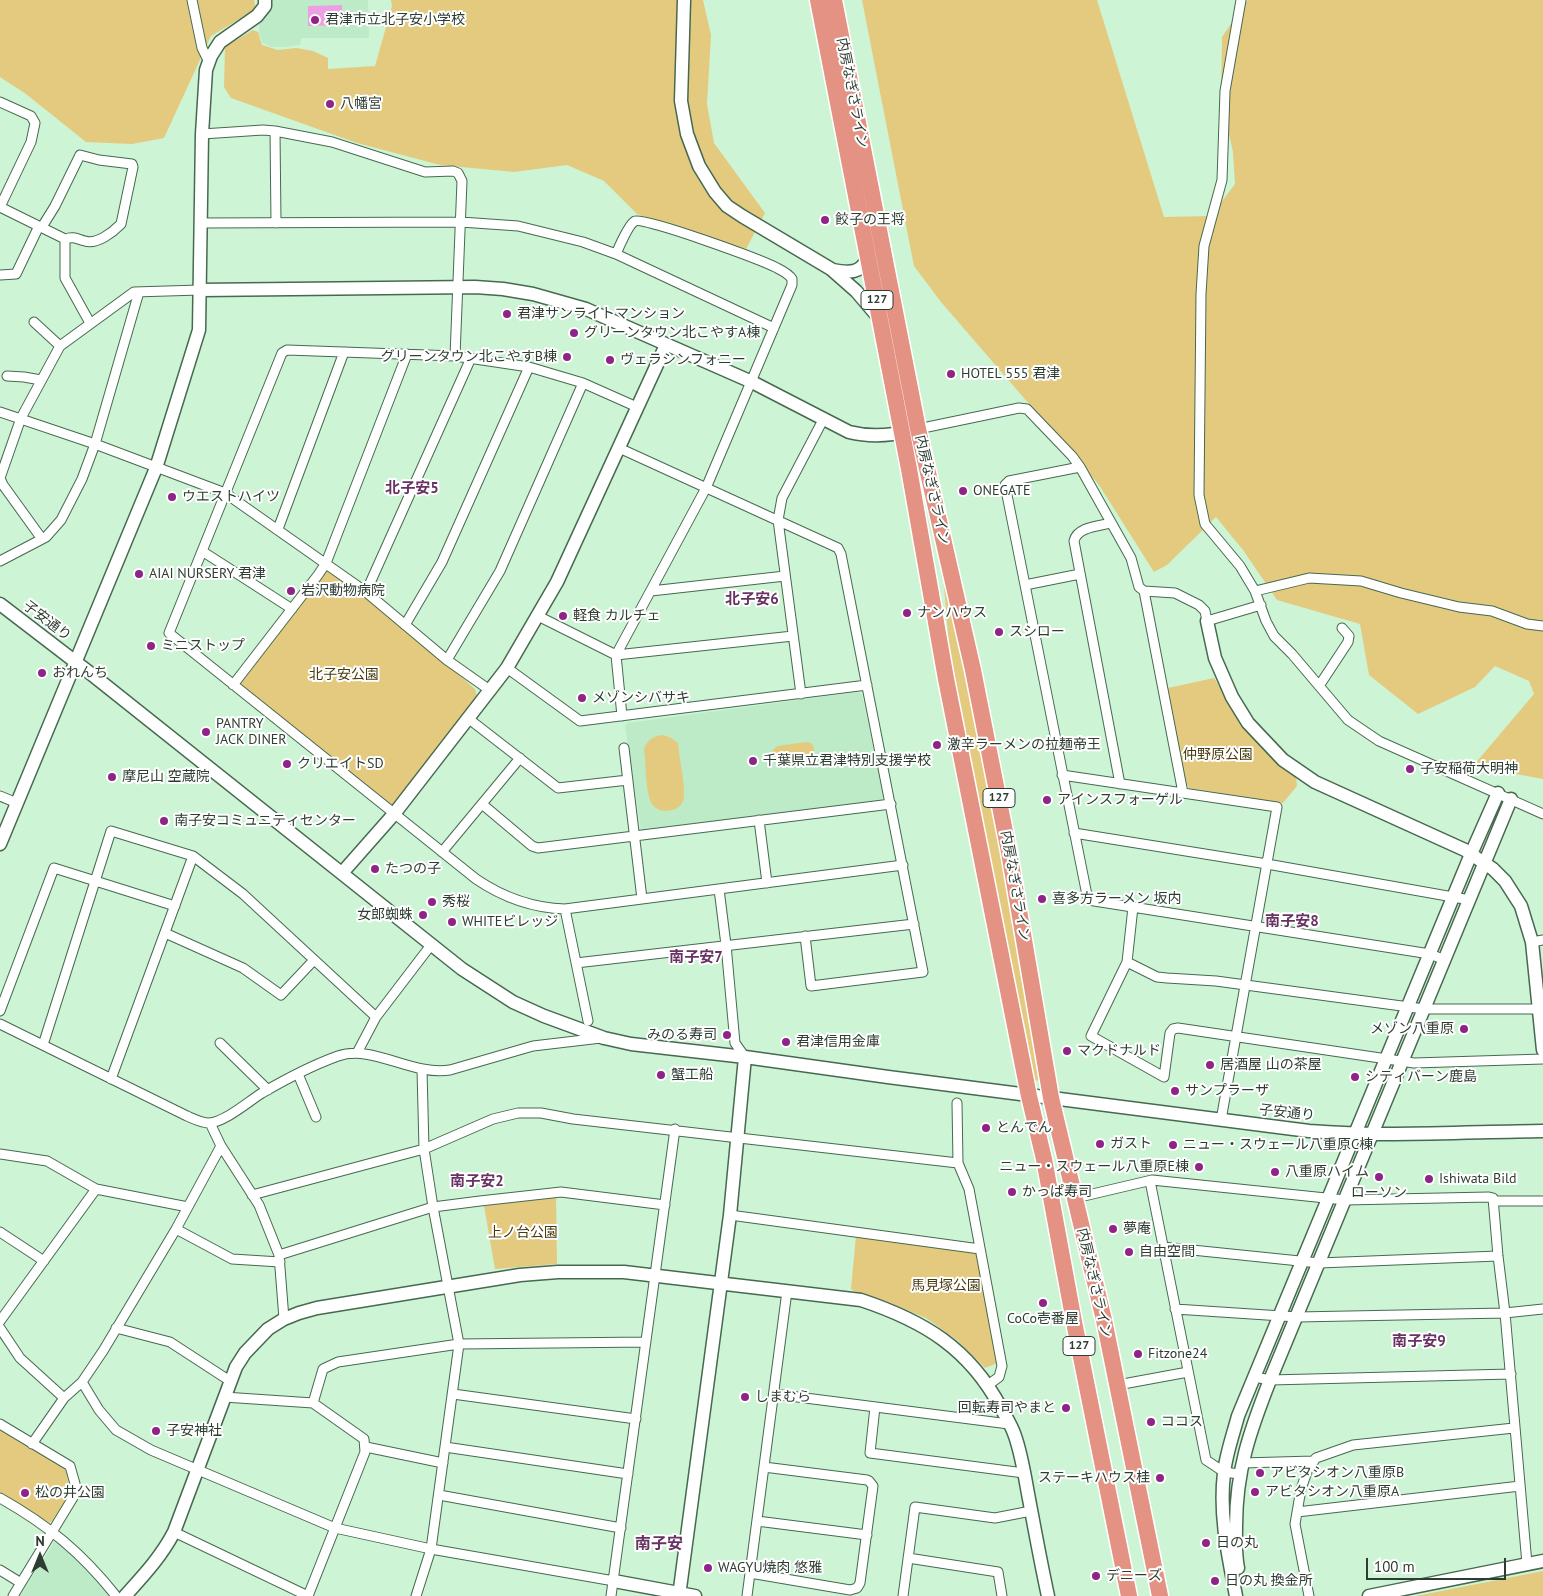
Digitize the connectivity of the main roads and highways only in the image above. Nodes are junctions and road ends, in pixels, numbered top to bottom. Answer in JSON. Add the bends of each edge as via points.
{"nodes":[{"id":1,"x":818,"y":0,"type":"edge"},
{"id":2,"x":834,"y":0,"type":"edge"},
{"id":3,"x":1129,"y":1596,"type":"edge"},
{"id":4,"x":1160,"y":1596,"type":"edge"}],
"edges":[{"from":1,"to":3,"type":"highway","name":"内房なぎさライン","number":"127","via":[[948,688]]},
{"from":2,"to":4,"type":"highway","name":"内房なぎさライン","number":"127","via":[[918,430],[1004,823],[1051,1098],[1104,1320]]}]}
